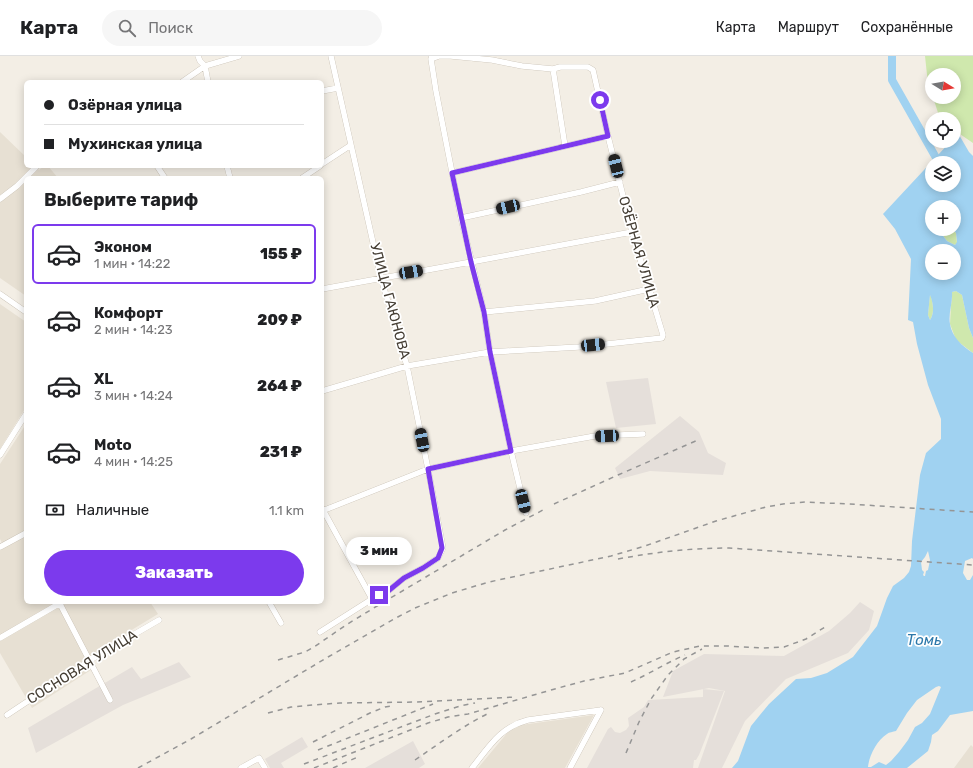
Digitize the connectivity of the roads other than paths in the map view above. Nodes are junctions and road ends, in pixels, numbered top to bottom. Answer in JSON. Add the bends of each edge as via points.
{"nodes":[{"id":1,"x":198,"y":56,"type":"edge"},
{"id":2,"x":238,"y":56,"type":"edge"},
{"id":3,"x":331,"y":56,"type":"edge"},
{"id":4,"x":432,"y":57,"type":"edge"},
{"id":5,"x":205,"y":66,"type":"junction"},
{"id":6,"x":553,"y":68,"type":"junction"},
{"id":7,"x":185,"y":80,"type":"edge"},
{"id":8,"x":208,"y":80,"type":"edge"},
{"id":9,"x":338,"y":88,"type":"junction"},
{"id":10,"x":324,"y":91,"type":"edge"},
{"id":11,"x":608,"y":136,"type":"junction"},
{"id":12,"x":351,"y":145,"type":"junction"},
{"id":13,"x":565,"y":146,"type":"junction"},
{"id":14,"x":324,"y":163,"type":"edge"},
{"id":15,"x":35,"y":168,"type":"edge"},
{"id":16,"x":317,"y":168,"type":"edge"},
{"id":17,"x":452,"y":173,"type":"junction"},
{"id":18,"x":27,"y":176,"type":"edge"},
{"id":19,"x":305,"y":176,"type":"edge"},
{"id":20,"x":24,"y":179,"type":"edge"},
{"id":21,"x":620,"y":182,"type":"junction"},
{"id":22,"x":0,"y":199,"type":"edge"},
{"id":23,"x":461,"y":218,"type":"junction"},
{"id":24,"x":632,"y":232,"type":"junction"},
{"id":25,"x":471,"y":262,"type":"junction"},
{"id":26,"x":381,"y":278,"type":"junction"},
{"id":27,"x":324,"y":289,"type":"edge"},
{"id":28,"x":649,"y":289,"type":"junction"},
{"id":29,"x":0,"y":294,"type":"edge"},
{"id":30,"x":24,"y":311,"type":"edge"},
{"id":31,"x":484,"y":312,"type":"junction"},
{"id":32,"x":490,"y":352,"type":"junction"},
{"id":33,"x":407,"y":366,"type":"junction"},
{"id":34,"x":324,"y":390,"type":"edge"},
{"id":35,"x":24,"y":421,"type":"edge"},
{"id":36,"x":644,"y":434,"type":"dead end"},
{"id":37,"x":511,"y":451,"type":"junction"},
{"id":38,"x":0,"y":455,"type":"edge"},
{"id":39,"x":428,"y":469,"type":"junction"},
{"id":40,"x":324,"y":509,"type":"edge"},
{"id":41,"x":526,"y":513,"type":"dead end"},
{"id":42,"x":324,"y":514,"type":"edge"},
{"id":43,"x":24,"y":534,"type":"edge"},
{"id":44,"x":0,"y":547,"type":"edge"},
{"id":45,"x":372,"y":599,"type":"junction"},
{"id":46,"x":57,"y":604,"type":"edge"},
{"id":47,"x":61,"y":604,"type":"edge"},
{"id":48,"x":270,"y":604,"type":"edge"},
{"id":49,"x":158,"y":620,"type":"dead end"},
{"id":50,"x":281,"y":622,"type":"dead end"},
{"id":51,"x":320,"y":632,"type":"dead end"},
{"id":52,"x":0,"y":638,"type":"edge"},
{"id":53,"x":90,"y":660,"type":"junction"},
{"id":54,"x":110,"y":700,"type":"dead end"},
{"id":55,"x":7,"y":715,"type":"dead end"},
{"id":56,"x":241,"y":768,"type":"edge"},
{"id":57,"x":265,"y":768,"type":"edge"},
{"id":58,"x":472,"y":768,"type":"edge"},
{"id":59,"x":570,"y":768,"type":"edge"}],
"edges":[{"from":1,"to":5,"type":"street"},
{"from":2,"to":5,"type":"street"},
{"from":3,"to":9,"type":"street","name":"УЛИЦА ГАЮНОВА"},
{"from":4,"to":6,"type":"street","name":"ОЗЁРНАЯ УЛИЦА","via":[[451,56]]},
{"from":4,"to":17,"type":"street"},
{"from":5,"to":7,"type":"street"},
{"from":5,"to":8,"type":"street"},
{"from":6,"to":11,"type":"street","name":"ОЗЁРНАЯ УЛИЦА","via":[[588,67],[593,70]]},
{"from":6,"to":13,"type":"street"},
{"from":9,"to":10,"type":"street"},
{"from":9,"to":12,"type":"street","name":"УЛИЦА ГАЮНОВА"},
{"from":11,"to":13,"type":"street"},
{"from":11,"to":21,"type":"street","name":"ОЗЁРНАЯ УЛИЦА"},
{"from":12,"to":14,"type":"street"},
{"from":12,"to":26,"type":"street","name":"УЛИЦА ГАЮНОВА"},
{"from":13,"to":17,"type":"street"},
{"from":15,"to":18,"type":"street"},
{"from":16,"to":19,"type":"street"},
{"from":17,"to":23,"type":"street"},
{"from":20,"to":22,"type":"street"},
{"from":21,"to":23,"type":"street"},
{"from":21,"to":24,"type":"street","name":"ОЗЁРНАЯ УЛИЦА"},
{"from":23,"to":25,"type":"street"},
{"from":24,"to":25,"type":"street"},
{"from":24,"to":28,"type":"street","name":"ОЗЁРНАЯ УЛИЦА"},
{"from":25,"to":26,"type":"street"},
{"from":25,"to":31,"type":"street"},
{"from":26,"to":27,"type":"street"},
{"from":26,"to":33,"type":"street","name":"УЛИЦА ГАЮНОВА"},
{"from":28,"to":31,"type":"street","via":[[595,301]]},
{"from":28,"to":32,"type":"street","name":"ОЗЁРНАЯ УЛИЦА","via":[[662,338],[579,347]]},
{"from":29,"to":30,"type":"street"},
{"from":31,"to":32,"type":"street"},
{"from":32,"to":33,"type":"street"},
{"from":32,"to":37,"type":"street"},
{"from":33,"to":34,"type":"street"},
{"from":33,"to":39,"type":"street","name":"УЛИЦА ГАЮНОВА"},
{"from":35,"to":38,"type":"street"},
{"from":36,"to":37,"type":"street","via":[[595,436]]},
{"from":37,"to":39,"type":"street"},
{"from":37,"to":41,"type":"street"},
{"from":39,"to":40,"type":"street"},
{"from":39,"to":45,"type":"street","name":"УЛИЦА ГАЮНОВА","via":[[442,548],[438,558]]},
{"from":42,"to":45,"type":"street"},
{"from":43,"to":44,"type":"street"},
{"from":45,"to":51,"type":"street"},
{"from":46,"to":52,"type":"street"},
{"from":47,"to":53,"type":"street"},
{"from":48,"to":50,"type":"street"},
{"from":49,"to":53,"type":"street","name":"СОСНОВАЯ УЛИЦА"},
{"from":53,"to":54,"type":"street"},
{"from":53,"to":55,"type":"street","name":"СОСНОВАЯ УЛИЦА"},
{"from":56,"to":57,"type":"street","via":[[258,758]]},
{"from":58,"to":59,"type":"street","via":[[497,737],[518,722],[602,710]]}]}
